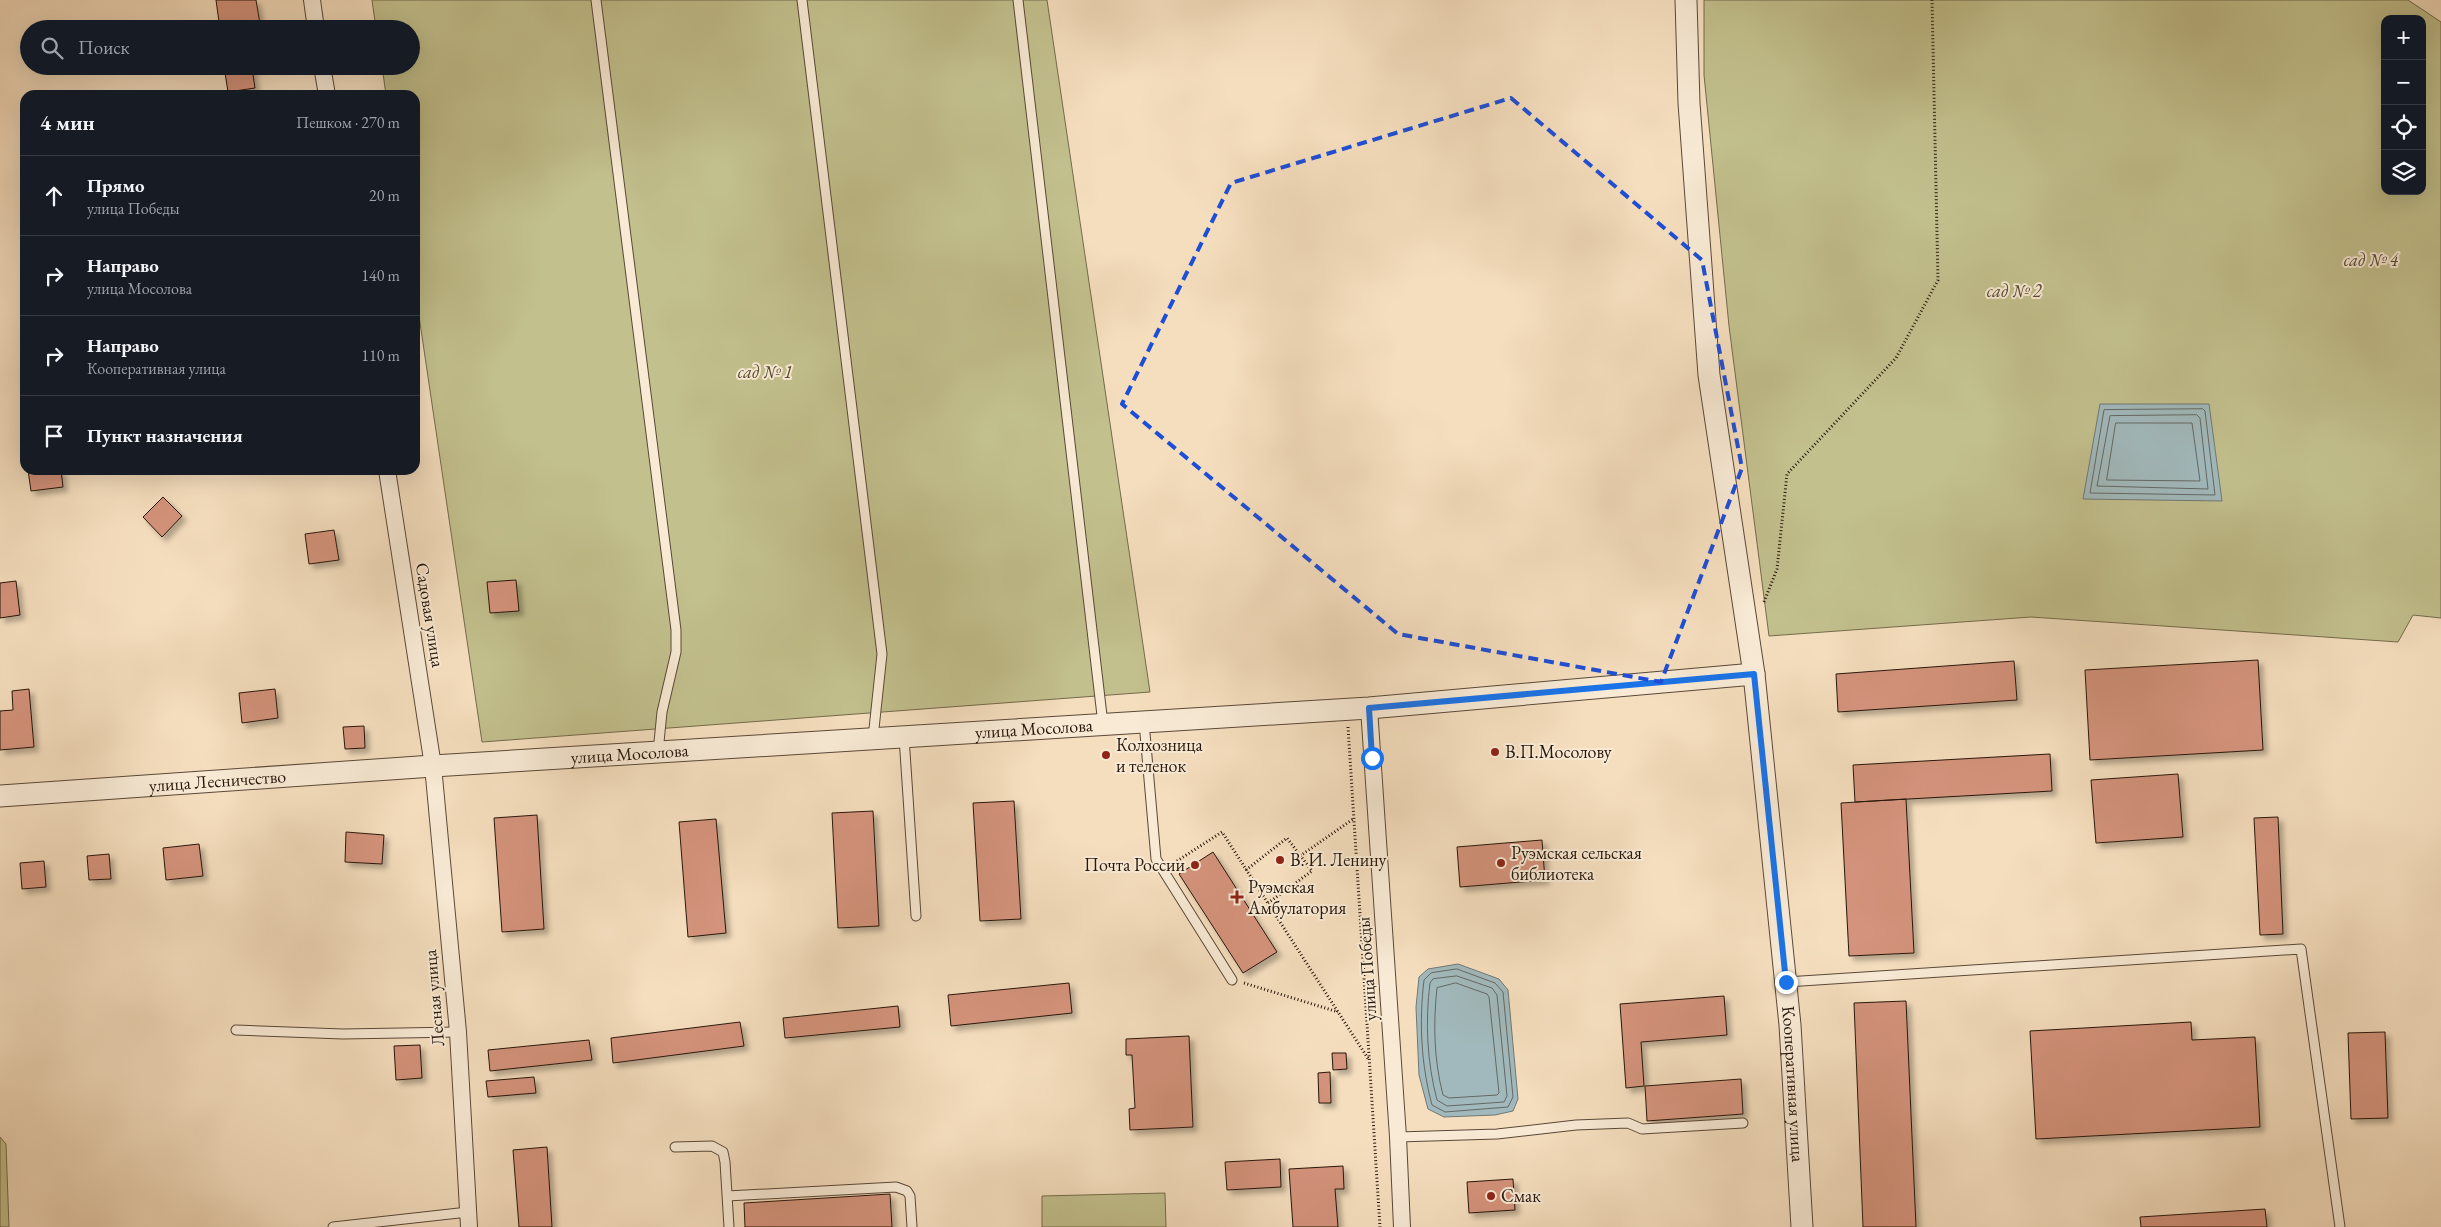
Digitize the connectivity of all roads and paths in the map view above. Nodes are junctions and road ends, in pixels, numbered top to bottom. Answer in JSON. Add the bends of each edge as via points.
{"nodes":[{"id":1,"x":312,"y":0,"type":"edge"},
{"id":2,"x":596,"y":0,"type":"edge"},
{"id":3,"x":802,"y":0,"type":"edge"},
{"id":4,"x":1018,"y":0,"type":"edge"},
{"id":5,"x":1686,"y":0,"type":"edge"},
{"id":6,"x":1932,"y":0,"type":"edge"},
{"id":7,"x":315,"y":20,"type":"edge"},
{"id":8,"x":324,"y":75,"type":"edge"},
{"id":9,"x":326,"y":90,"type":"edge"},
{"id":10,"x":388,"y":475,"type":"edge"},
{"id":11,"x":1747,"y":631,"type":"junction"},
{"id":12,"x":1754,"y":674,"type":"junction"},
{"id":13,"x":1369,"y":708,"type":"junction"},
{"id":14,"x":1347,"y":709,"type":"junction"},
{"id":15,"x":1144,"y":722,"type":"junction"},
{"id":16,"x":1103,"y":724,"type":"junction"},
{"id":17,"x":904,"y":736,"type":"junction"},
{"id":18,"x":873,"y":738,"type":"junction"},
{"id":19,"x":658,"y":752,"type":"junction"},
{"id":20,"x":434,"y":766,"type":"junction"},
{"id":21,"x":0,"y":796,"type":"edge"},
{"id":22,"x":1354,"y":819,"type":"junction"},
{"id":23,"x":1300,"y":856,"type":"junction"},
{"id":24,"x":1163,"y":870,"type":"junction"},
{"id":25,"x":1246,"y":870,"type":"junction"},
{"id":26,"x":1268,"y":903,"type":"junction"},
{"id":27,"x":916,"y":916,"type":"dead end"},
{"id":28,"x":1232,"y":980,"type":"joint"},
{"id":29,"x":1786,"y":982,"type":"junction"},
{"id":30,"x":1338,"y":1012,"type":"junction"},
{"id":31,"x":236,"y":1030,"type":"dead end"},
{"id":32,"x":458,"y":1032,"type":"junction"},
{"id":33,"x":1370,"y":1061,"type":"junction"},
{"id":34,"x":1743,"y":1123,"type":"dead end"},
{"id":35,"x":1398,"y":1137,"type":"junction"},
{"id":36,"x":675,"y":1147,"type":"dead end"},
{"id":37,"x":727,"y":1196,"type":"junction"},
{"id":38,"x":469,"y":1219,"type":"edge"},
{"id":39,"x":333,"y":1227,"type":"edge"},
{"id":40,"x":729,"y":1227,"type":"edge"},
{"id":41,"x":912,"y":1227,"type":"edge"},
{"id":42,"x":1380,"y":1227,"type":"edge"},
{"id":43,"x":1402,"y":1227,"type":"edge"},
{"id":44,"x":1802,"y":1227,"type":"edge"},
{"id":45,"x":2340,"y":1227,"type":"edge"}],
"edges":[{"from":1,"to":7,"type":"street"},
{"from":2,"to":19,"type":"lane","via":[[676,630],[676,652],[662,712]]},
{"from":3,"to":18,"type":"lane","via":[[882,654]]},
{"from":4,"to":16,"type":"lane"},
{"from":5,"to":11,"type":"street","name":"Кооперативная улица","via":[[1689,103],[1709,376]]},
{"from":6,"to":11,"type":"path","via":[[1938,280],[1896,358],[1787,474],[1778,569]]},
{"from":8,"to":9,"type":"street"},
{"from":10,"to":20,"type":"street","name":"Садовая улица"},
{"from":11,"to":12,"type":"street","name":"Кооперативная улица"},
{"from":12,"to":13,"type":"street","name":"улица Мосолова"},
{"from":12,"to":29,"type":"street","name":"Кооперативная улица"},
{"from":13,"to":14,"type":"street","name":"улица Мосолова"},
{"from":13,"to":35,"type":"street","name":"улица Победы"},
{"from":14,"to":15,"type":"street","name":"улица Мосолова"},
{"from":14,"to":22,"type":"path"},
{"from":15,"to":16,"type":"street","name":"улица Мосолова"},
{"from":15,"to":24,"type":"lane","via":[[1156,858]]},
{"from":16,"to":17,"type":"street","name":"улица Мосолова"},
{"from":17,"to":18,"type":"street","name":"улица Мосолова"},
{"from":17,"to":27,"type":"lane"},
{"from":18,"to":19,"type":"street","name":"улица Мосолова"},
{"from":19,"to":20,"type":"street","name":"улица Мосолова"},
{"from":20,"to":21,"type":"street","name":"улица Лесничество"},
{"from":20,"to":32,"type":"street","name":"Лесная улица"},
{"from":22,"to":23,"type":"path"},
{"from":22,"to":33,"type":"path"},
{"from":23,"to":25,"type":"path","via":[[1287,838]]},
{"from":23,"to":26,"type":"path","via":[[1312,871]]},
{"from":24,"to":25,"type":"path","via":[[1222,832]]},
{"from":24,"to":28,"type":"lane"},
{"from":25,"to":26,"type":"path"},
{"from":26,"to":30,"type":"path"},
{"from":28,"to":30,"type":"path"},
{"from":29,"to":44,"type":"street","name":"Кооперативная улица"},
{"from":29,"to":45,"type":"lane","via":[[2301,949]]},
{"from":30,"to":33,"type":"path"},
{"from":31,"to":32,"type":"lane","via":[[343,1034]]},
{"from":32,"to":38,"type":"street","name":"Лесная улица"},
{"from":33,"to":42,"type":"path"},
{"from":34,"to":35,"type":"lane","via":[[1642,1129],[1628,1122],[1497,1134]]},
{"from":35,"to":43,"type":"street","name":"улица Победы"},
{"from":36,"to":37,"type":"lane","via":[[712,1146],[723,1152]]},
{"from":37,"to":40,"type":"lane"},
{"from":37,"to":41,"type":"lane","via":[[896,1187],[907,1191],[910,1196]]},
{"from":38,"to":39,"type":"lane"}]}
